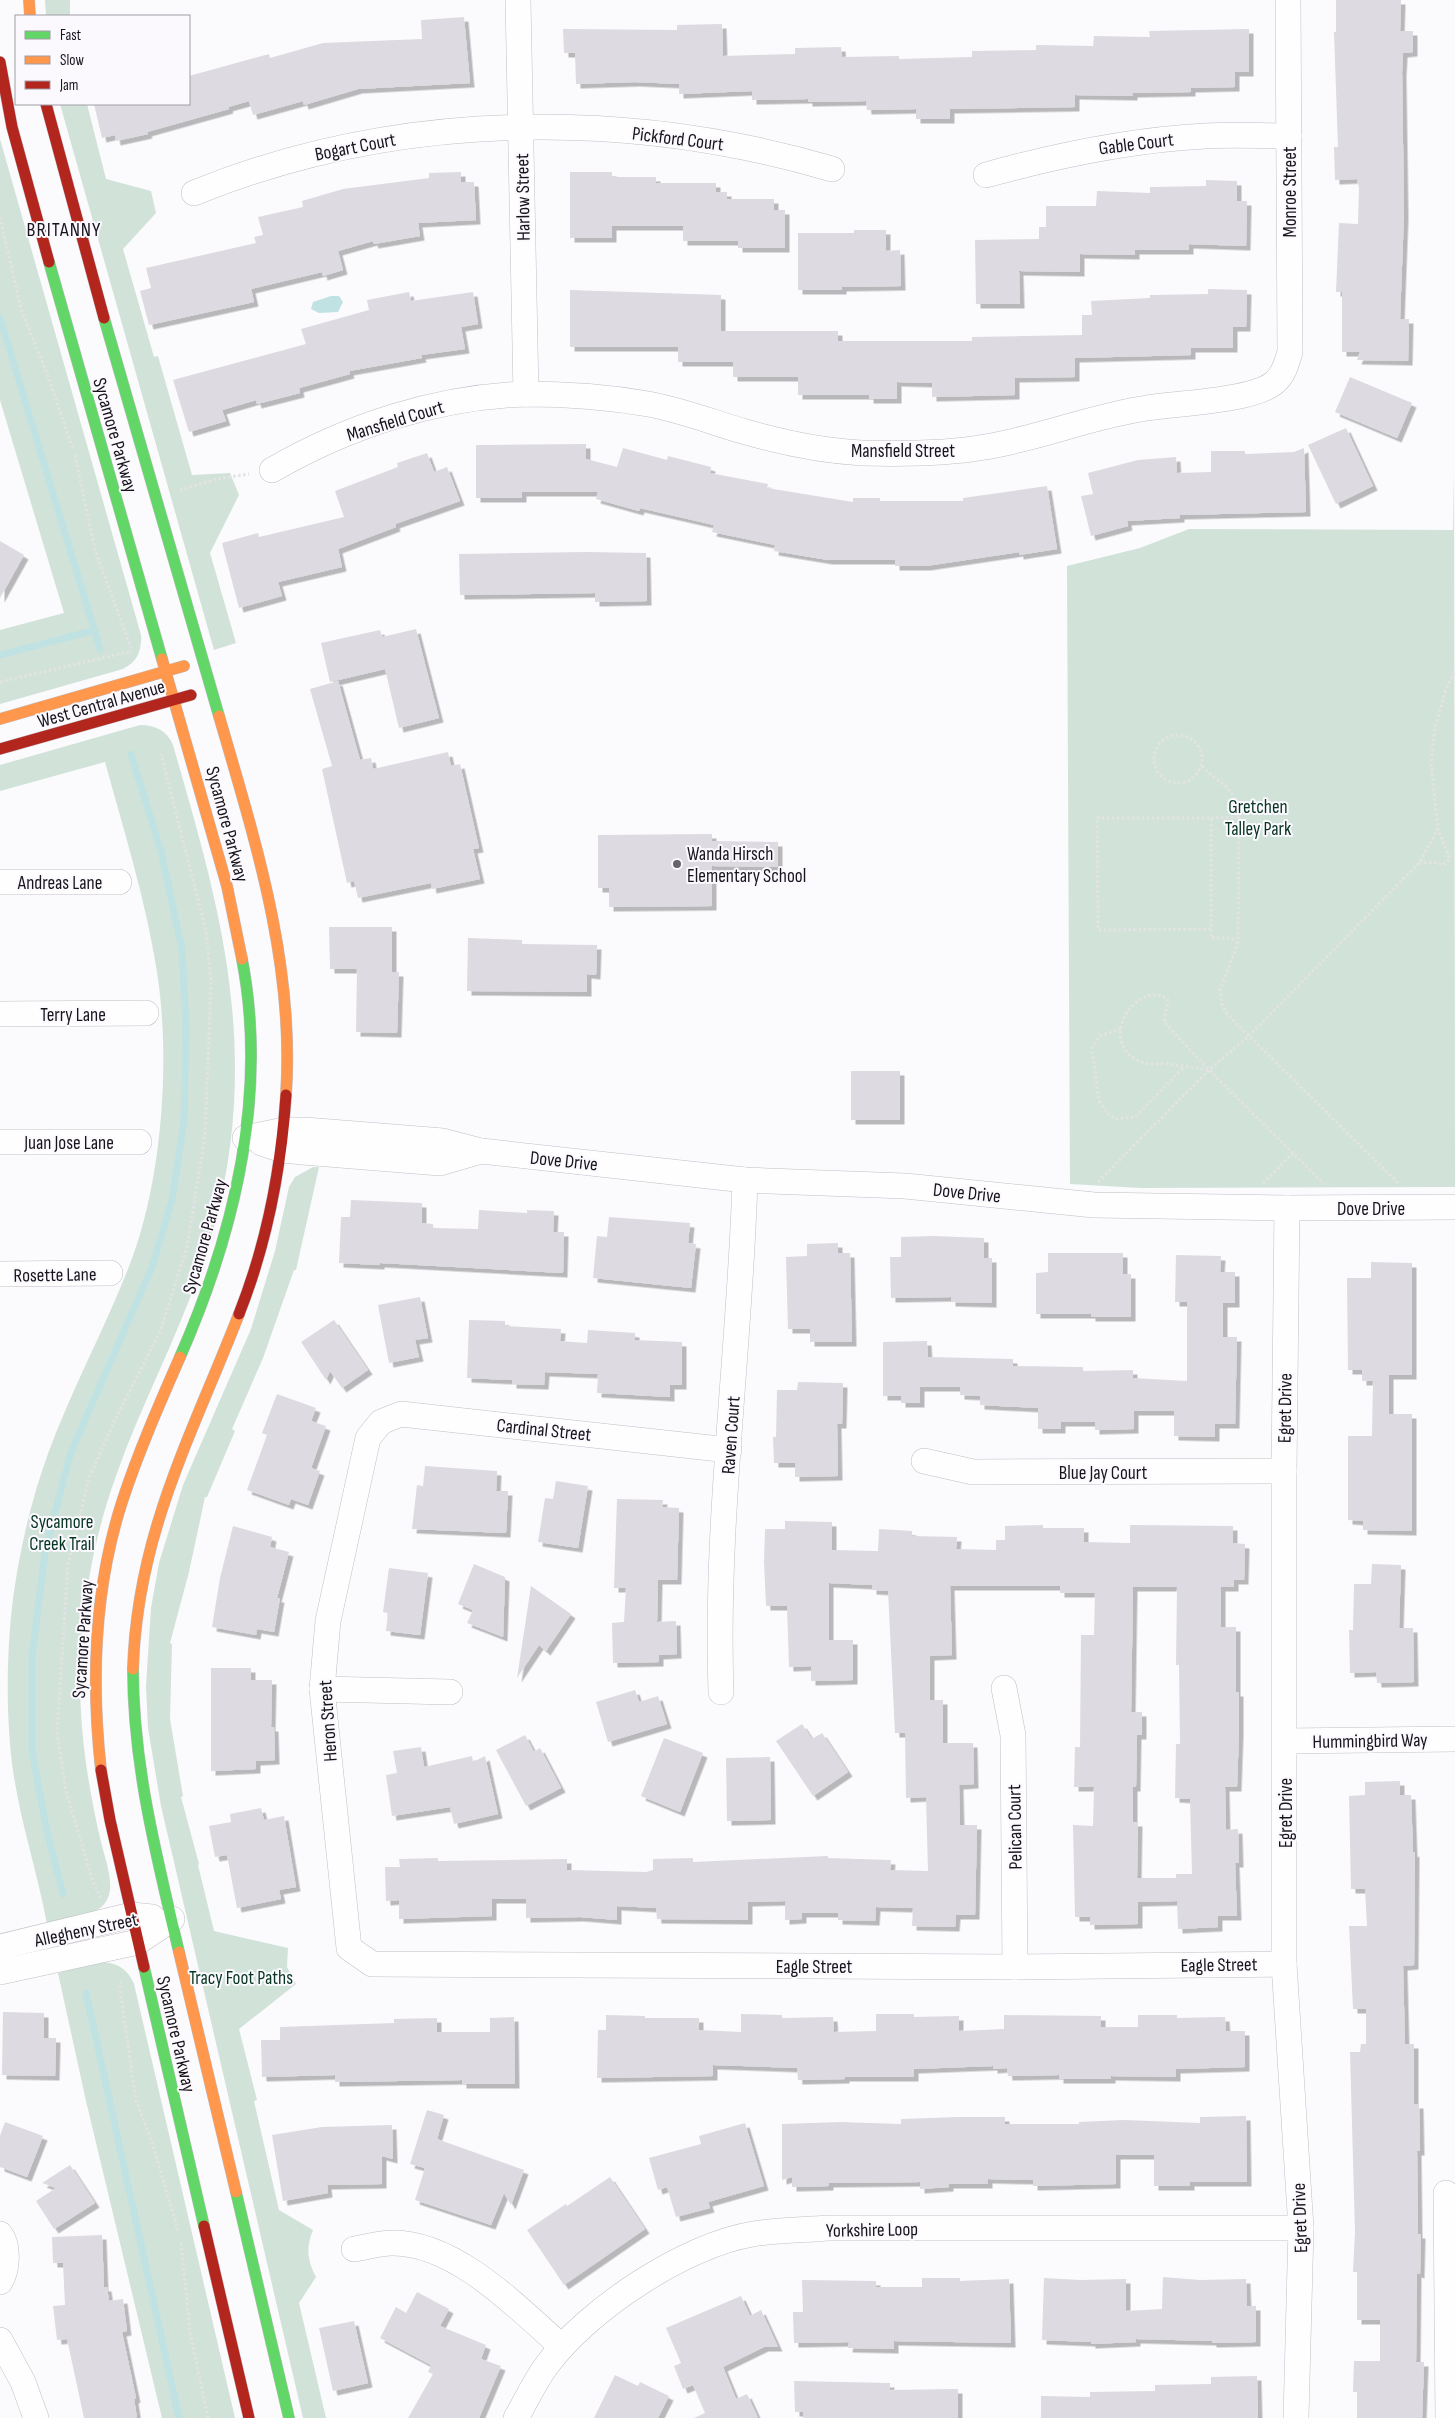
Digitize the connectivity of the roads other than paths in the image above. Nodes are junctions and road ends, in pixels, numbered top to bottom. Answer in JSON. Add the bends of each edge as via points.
{"nodes":[{"id":1,"x":29,"y":0,"type":"edge"},
{"id":2,"x":518,"y":0,"type":"edge"},
{"id":3,"x":1288,"y":0,"type":"edge"},
{"id":4,"x":30,"y":15,"type":"edge"},
{"id":5,"x":0,"y":62,"type":"edge"},
{"id":6,"x":46,"y":105,"type":"edge"},
{"id":7,"x":520,"y":125,"type":"junction"},
{"id":8,"x":1289,"y":136,"type":"junction"},
{"id":9,"x":832,"y":169,"type":"dead end"},
{"id":10,"x":986,"y":175,"type":"dead end"},
{"id":11,"x":194,"y":193,"type":"dead end"},
{"id":12,"x":1276,"y":382,"type":"joint"},
{"id":13,"x":526,"y":394,"type":"junction"},
{"id":14,"x":272,"y":470,"type":"road end"},
{"id":15,"x":202,"y":661,"type":"junction"},
{"id":16,"x":167,"y":672,"type":"junction"},
{"id":17,"x":211,"y":690,"type":"junction"},
{"id":18,"x":175,"y":700,"type":"junction"},
{"id":19,"x":0,"y":720,"type":"edge"},
{"id":20,"x":0,"y":749,"type":"edge"},
{"id":21,"x":0,"y":882,"type":"edge"},
{"id":22,"x":119,"y":882,"type":"dead end"},
{"id":23,"x":146,"y":1013,"type":"dead end"},
{"id":24,"x":0,"y":1014,"type":"edge"},
{"id":25,"x":245,"y":1138,"type":"junction"},
{"id":26,"x":283,"y":1140,"type":"junction"},
{"id":27,"x":0,"y":1142,"type":"edge"},
{"id":28,"x":139,"y":1142,"type":"dead end"},
{"id":29,"x":744,"y":1180,"type":"junction"},
{"id":30,"x":1455,"y":1207,"type":"edge"},
{"id":31,"x":1275,"y":1208,"type":"junction"},
{"id":32,"x":0,"y":1274,"type":"edge"},
{"id":33,"x":110,"y":1274,"type":"dead end"},
{"id":34,"x":368,"y":1438,"type":"joint"},
{"id":35,"x":729,"y":1450,"type":"junction"},
{"id":36,"x":924,"y":1461,"type":"dead end"},
{"id":37,"x":1284,"y":1471,"type":"junction"},
{"id":38,"x":1004,"y":1688,"type":"dead end"},
{"id":39,"x":322,"y":1689,"type":"junction"},
{"id":40,"x":450,"y":1692,"type":"dead end"},
{"id":41,"x":721,"y":1692,"type":"dead end"},
{"id":42,"x":1455,"y":1739,"type":"edge"},
{"id":43,"x":1285,"y":1741,"type":"junction"},
{"id":44,"x":132,"y":1916,"type":"junction"},
{"id":45,"x":172,"y":1919,"type":"junction"},
{"id":46,"x":126,"y":1944,"type":"junction"},
{"id":47,"x":0,"y":1947,"type":"edge"},
{"id":48,"x":349,"y":1948,"type":"joint"},
{"id":49,"x":1284,"y":1964,"type":"junction"},
{"id":50,"x":1015,"y":1967,"type":"junction"},
{"id":51,"x":0,"y":1972,"type":"edge"},
{"id":52,"x":1446,"y":2193,"type":"dead end"},
{"id":53,"x":1301,"y":2228,"type":"junction"},
{"id":54,"x":0,"y":2234,"type":"edge"},
{"id":55,"x":354,"y":2249,"type":"dead end"},
{"id":56,"x":0,"y":2282,"type":"edge"},
{"id":57,"x":0,"y":2340,"type":"edge"},
{"id":58,"x":562,"y":2347,"type":"junction"},
{"id":59,"x":36,"y":2418,"type":"edge"},
{"id":60,"x":249,"y":2418,"type":"edge"},
{"id":61,"x":289,"y":2418,"type":"edge"},
{"id":62,"x":516,"y":2418,"type":"edge"},
{"id":63,"x":1296,"y":2418,"type":"edge"},
{"id":64,"x":1448,"y":2418,"type":"edge"}],
"edges":[{"from":1,"to":4,"type":"main road"},
{"from":2,"to":7,"type":"street","name":"Harlow Street"},
{"from":3,"to":8,"type":"street","name":"Monroe Street"},
{"from":5,"to":16,"type":"main road","name":"Sycamore Parkway","via":[[15,136]]},
{"from":6,"to":15,"type":"main road","name":"Sycamore Parkway"},
{"from":7,"to":9,"type":"street","name":"Pickford Court","via":[[664,134],[792,157]]},
{"from":7,"to":11,"type":"street","name":"Bogart Court","via":[[350,145],[237,176]]},
{"from":7,"to":13,"type":"street","name":"Harlow Street"},
{"from":8,"to":10,"type":"street","name":"Gable Court","via":[[1152,140],[1044,158]]},
{"from":8,"to":12,"type":"street","name":"Monroe Street","via":[[1290,352]]},
{"from":12,"to":13,"type":"street","name":"Mansfield Street","via":[[1258,393],[1139,409],[985,447],[940,452],[862,452],[795,445],[649,404],[595,397]]},
{"from":13,"to":14,"type":"street","name":"Mansfield Court","via":[[480,397],[416,409],[309,448]]},
{"from":15,"to":16,"type":"main road","name":"West Central Avenue"},
{"from":15,"to":17,"type":"main road","name":"Sycamore Parkway"},
{"from":16,"to":18,"type":"main road","name":"Sycamore Parkway"},
{"from":16,"to":19,"type":"main road","name":"West Central Avenue"},
{"from":17,"to":18,"type":"main road","name":"West Central Avenue"},
{"from":17,"to":26,"type":"main road","name":"Sycamore Parkway","via":[[262,864],[279,948],[287,1047]]},
{"from":18,"to":20,"type":"main road","name":"West Central Avenue"},
{"from":18,"to":25,"type":"main road","name":"Sycamore Parkway","via":[[227,886],[242,963],[249,1009]]},
{"from":21,"to":22,"type":"street","name":"Andreas Lane"},
{"from":23,"to":24,"type":"street","name":"Terry Lane"},
{"from":25,"to":26,"type":"street","name":"Dove Drive"},
{"from":25,"to":44,"type":"main road","name":"Sycamore Parkway","via":[[217,1266],[124,1496],[98,1611],[94,1694],[96,1736],[103,1788]]},
{"from":26,"to":29,"type":"street","name":"Dove Drive","via":[[440,1163],[480,1151]]},
{"from":26,"to":45,"type":"main road","name":"Sycamore Parkway","via":[[268,1224],[252,1283],[161,1506],[147,1556],[134,1634],[134,1724],[144,1797]]},
{"from":27,"to":28,"type":"street","name":"Juan Jose Lane"},
{"from":29,"to":31,"type":"street","name":"Dove Drive","via":[[905,1186],[1094,1204]]},
{"from":29,"to":35,"type":"street","name":"Raven Court","via":[[742,1265]]},
{"from":30,"to":31,"type":"street","name":"Dove Drive"},
{"from":31,"to":37,"type":"street","name":"Egret Drive"},
{"from":32,"to":33,"type":"street","name":"Rosette Lane"},
{"from":34,"to":35,"type":"street","name":"Cardinal Street","via":[[381,1422],[401,1414]]},
{"from":34,"to":39,"type":"street","name":"Heron Street","via":[[328,1621]]},
{"from":35,"to":41,"type":"street","name":"Raven Court","via":[[719,1632]]},
{"from":36,"to":37,"type":"street","name":"Blue Jay Court","via":[[973,1472]]},
{"from":37,"to":43,"type":"street","name":"Egret Drive"},
{"from":38,"to":50,"type":"street","name":"Pelican Court","via":[[1013,1735]]},
{"from":39,"to":40,"type":"street"},
{"from":39,"to":48,"type":"street","name":"Heron Street"},
{"from":42,"to":43,"type":"street","name":"Hummingbird Way"},
{"from":43,"to":49,"type":"street","name":"Egret Drive"},
{"from":44,"to":45,"type":"street","name":"Allegheny Street"},
{"from":44,"to":46,"type":"main road","name":"Sycamore Parkway"},
{"from":44,"to":47,"type":"street","name":"Allegheny Street"},
{"from":45,"to":46,"type":"street"},
{"from":45,"to":61,"type":"main road","name":"Sycamore Parkway"},
{"from":46,"to":51,"type":"street"},
{"from":46,"to":60,"type":"main road","name":"Sycamore Parkway"},
{"from":48,"to":50,"type":"street","name":"Eagle Street","via":[[372,1964]]},
{"from":49,"to":50,"type":"street","name":"Eagle Street"},
{"from":49,"to":53,"type":"street","name":"Egret Drive"},
{"from":52,"to":64,"type":"street"},
{"from":53,"to":58,"type":"street","name":"Yorkshire Loop","via":[[829,2228],[752,2234],[714,2244],[664,2268],[597,2313]]},
{"from":53,"to":63,"type":"street","name":"Egret Drive"},
{"from":54,"to":56,"type":"street","via":[[4,2238],[6,2256]]},
{"from":55,"to":58,"type":"street","via":[[393,2243],[420,2247],[447,2258],[488,2282]]},
{"from":57,"to":59,"type":"street","via":[[23,2382]]},
{"from":58,"to":62,"type":"street","name":"Yorkshire Loop","via":[[546,2366]]}]}
